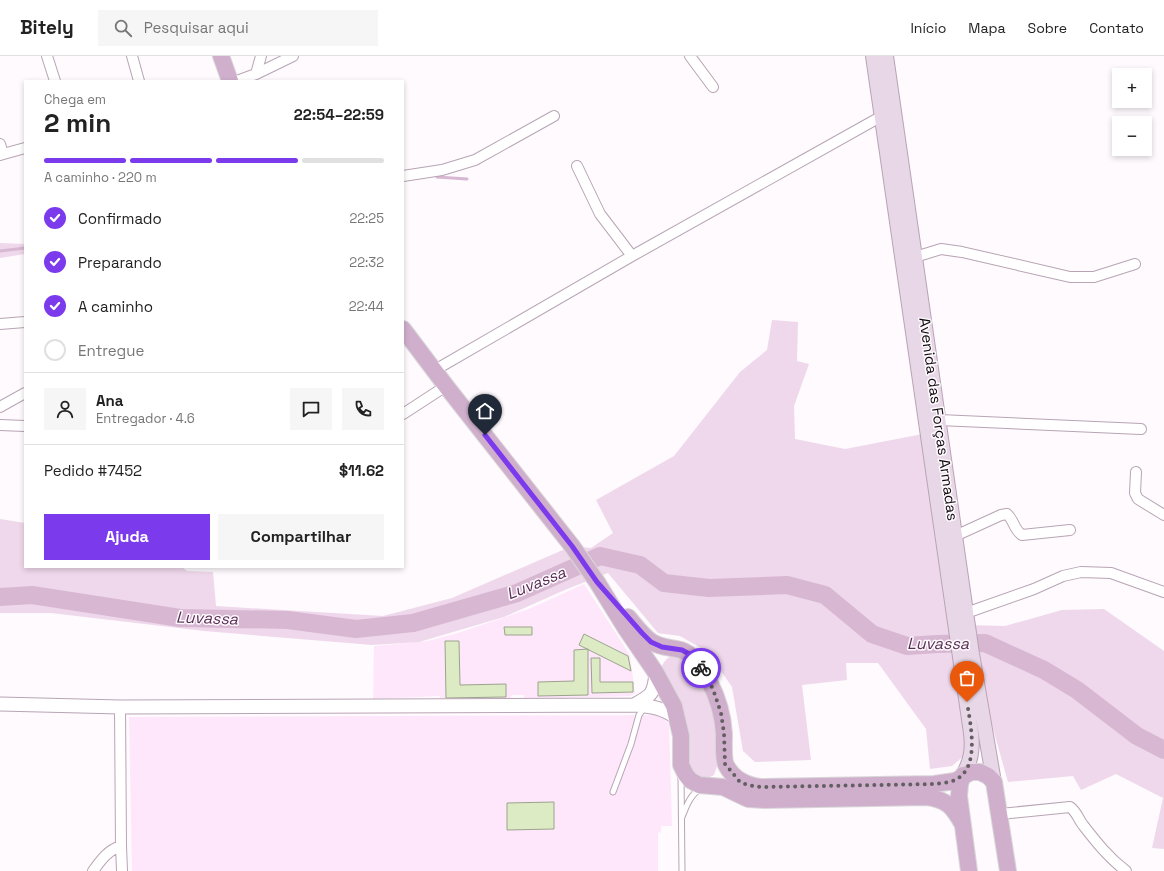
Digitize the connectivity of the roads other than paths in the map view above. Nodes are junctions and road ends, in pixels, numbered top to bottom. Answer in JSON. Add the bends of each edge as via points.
{"nodes":[{"id":1,"x":48,"y":56,"type":"edge"},
{"id":2,"x":132,"y":56,"type":"edge"},
{"id":3,"x":221,"y":56,"type":"edge"},
{"id":4,"x":261,"y":56,"type":"edge"},
{"id":5,"x":293,"y":56,"type":"edge"},
{"id":6,"x":690,"y":56,"type":"edge"},
{"id":7,"x":873,"y":56,"type":"edge"},
{"id":8,"x":886,"y":56,"type":"edge"},
{"id":9,"x":256,"y":74,"type":"junction"},
{"id":10,"x":55,"y":80,"type":"edge"},
{"id":11,"x":139,"y":80,"type":"edge"},
{"id":12,"x":230,"y":80,"type":"edge"},
{"id":13,"x":240,"y":80,"type":"edge"},
{"id":14,"x":713,"y":87,"type":"dead end"},
{"id":15,"x":554,"y":116,"type":"dead end"},
{"id":16,"x":882,"y":116,"type":"junction"},
{"id":17,"x":24,"y":148,"type":"edge"},
{"id":18,"x":1,"y":151,"type":"edge"},
{"id":19,"x":577,"y":166,"type":"dead end"},
{"id":20,"x":404,"y":176,"type":"edge"},
{"id":21,"x":632,"y":256,"type":"junction"},
{"id":22,"x":915,"y":257,"type":"junction"},
{"id":23,"x":1135,"y":264,"type":"dead end"},
{"id":24,"x":24,"y":322,"type":"edge"},
{"id":25,"x":0,"y":324,"type":"edge"},
{"id":26,"x":404,"y":330,"type":"edge"},
{"id":27,"x":435,"y":370,"type":"junction"},
{"id":28,"x":446,"y":386,"type":"junction"},
{"id":29,"x":24,"y":394,"type":"edge"},
{"id":30,"x":0,"y":407,"type":"edge"},
{"id":31,"x":404,"y":413,"type":"edge"},
{"id":32,"x":939,"y":420,"type":"junction"},
{"id":33,"x":0,"y":425,"type":"edge"},
{"id":34,"x":24,"y":426,"type":"edge"},
{"id":35,"x":1141,"y":429,"type":"dead end"},
{"id":36,"x":1136,"y":472,"type":"dead end"},
{"id":37,"x":1164,"y":515,"type":"edge"},
{"id":38,"x":1070,"y":530,"type":"dead end"},
{"id":39,"x":955,"y":536,"type":"junction"},
{"id":40,"x":597,"y":582,"type":"junction"},
{"id":41,"x":1164,"y":592,"type":"edge"},
{"id":42,"x":964,"y":622,"type":"junction"},
{"id":43,"x":682,"y":650,"type":"junction"},
{"id":44,"x":966,"y":655,"type":"junction"},
{"id":45,"x":656,"y":673,"type":"junction"},
{"id":46,"x":0,"y":704,"type":"edge"},
{"id":47,"x":640,"y":705,"type":"junction"},
{"id":48,"x":120,"y":707,"type":"junction"},
{"id":49,"x":678,"y":719,"type":"junction"},
{"id":50,"x":725,"y":764,"type":"junction"},
{"id":51,"x":682,"y":765,"type":"junction"},
{"id":52,"x":963,"y":775,"type":"junction"},
{"id":53,"x":994,"y":782,"type":"junction"},
{"id":54,"x":708,"y":785,"type":"junction"},
{"id":55,"x":613,"y":792,"type":"dead end"},
{"id":56,"x":1000,"y":814,"type":"junction"},
{"id":57,"x":680,"y":820,"type":"junction"},
{"id":58,"x":962,"y":825,"type":"junction"},
{"id":59,"x":121,"y":846,"type":"junction"},
{"id":60,"x":93,"y":871,"type":"edge"},
{"id":61,"x":122,"y":871,"type":"edge"},
{"id":62,"x":682,"y":871,"type":"edge"},
{"id":63,"x":969,"y":871,"type":"edge"},
{"id":64,"x":1008,"y":871,"type":"edge"},
{"id":65,"x":1126,"y":871,"type":"edge"}],
"edges":[{"from":1,"to":10,"type":"street"},
{"from":2,"to":11,"type":"street"},
{"from":3,"to":12,"type":"main road"},
{"from":4,"to":9,"type":"street"},
{"from":5,"to":9,"type":"street"},
{"from":6,"to":14,"type":"street"},
{"from":7,"to":16,"type":"main road","name":"Avenida das Forças Armadas"},
{"from":8,"to":22,"type":"main road","name":"Avenida das Forças Armadas"},
{"from":9,"to":13,"type":"street"},
{"from":15,"to":20,"type":"street","via":[[475,160],[442,170]]},
{"from":16,"to":21,"type":"street"},
{"from":16,"to":42,"type":"main road","name":"Avenida das Forças Armadas"},
{"from":17,"to":18,"type":"street"},
{"from":19,"to":21,"type":"street","via":[[600,214]]},
{"from":21,"to":27,"type":"street"},
{"from":22,"to":23,"type":"street","via":[[941,249],[1070,277],[1094,277]]},
{"from":22,"to":32,"type":"main road","name":"Avenida das Forças Armadas"},
{"from":24,"to":25,"type":"street"},
{"from":26,"to":27,"type":"main road"},
{"from":27,"to":28,"type":"main road"},
{"from":28,"to":31,"type":"street"},
{"from":28,"to":40,"type":"main road","via":[[572,546]]},
{"from":29,"to":30,"type":"street"},
{"from":32,"to":35,"type":"street"},
{"from":32,"to":39,"type":"main road","name":"Avenida das Forças Armadas"},
{"from":33,"to":34,"type":"street"},
{"from":36,"to":37,"type":"street","via":[[1138,499]]},
{"from":38,"to":39,"type":"street","via":[[1022,535],[1007,514]]},
{"from":39,"to":42,"type":"main road","name":"Avenida das Forças Armadas"},
{"from":40,"to":43,"type":"main road","via":[[651,642],[662,647]]},
{"from":40,"to":45,"type":"main road"},
{"from":41,"to":42,"type":"street","via":[[1111,573],[1081,572],[1063,576]]},
{"from":42,"to":44,"type":"main road","name":"Avenida das Forças Armadas"},
{"from":43,"to":45,"type":"main road","via":[[671,651],[663,656]]},
{"from":43,"to":50,"type":"main road","via":[[691,655],[698,664],[716,697],[724,733]]},
{"from":44,"to":52,"type":"main road","name":"Avenida das Forças Armadas","via":[[973,748]]},
{"from":44,"to":53,"type":"main road","name":"Avenida das Forças Armadas"},
{"from":45,"to":47,"type":"street","via":[[650,696]]},
{"from":45,"to":49,"type":"main road","via":[[674,706]]},
{"from":46,"to":48,"type":"street"},
{"from":47,"to":48,"type":"street"},
{"from":47,"to":49,"type":"street","via":[[669,712]]},
{"from":47,"to":55,"type":"lane","via":[[631,744]]},
{"from":48,"to":59,"type":"street"},
{"from":49,"to":51,"type":"main road"},
{"from":50,"to":52,"type":"main road","via":[[740,782],[760,787],[934,784],[955,780]]},
{"from":50,"to":54,"type":"main road","via":[[723,774]]},
{"from":51,"to":54,"type":"main road","via":[[690,780]]},
{"from":51,"to":57,"type":"lane"},
{"from":52,"to":53,"type":"main road","via":[[980,772]]},
{"from":52,"to":58,"type":"main road","name":"Avenida das Forças Armadas","via":[[959,796]]},
{"from":53,"to":56,"type":"main road","name":"Avenida das Forças Armadas"},
{"from":54,"to":57,"type":"lane","via":[[695,792]]},
{"from":54,"to":58,"type":"main road","via":[[723,787],[748,799],[764,800],[937,798],[950,805]]},
{"from":56,"to":64,"type":"main road","name":"Avenida das Forças Armadas"},
{"from":56,"to":65,"type":"street","via":[[1070,807],[1108,856]]},
{"from":57,"to":62,"type":"lane"},
{"from":58,"to":63,"type":"main road","name":"Avenida das Forças Armadas"},
{"from":59,"to":60,"type":"street","via":[[108,852]]},
{"from":59,"to":61,"type":"street"}]}
